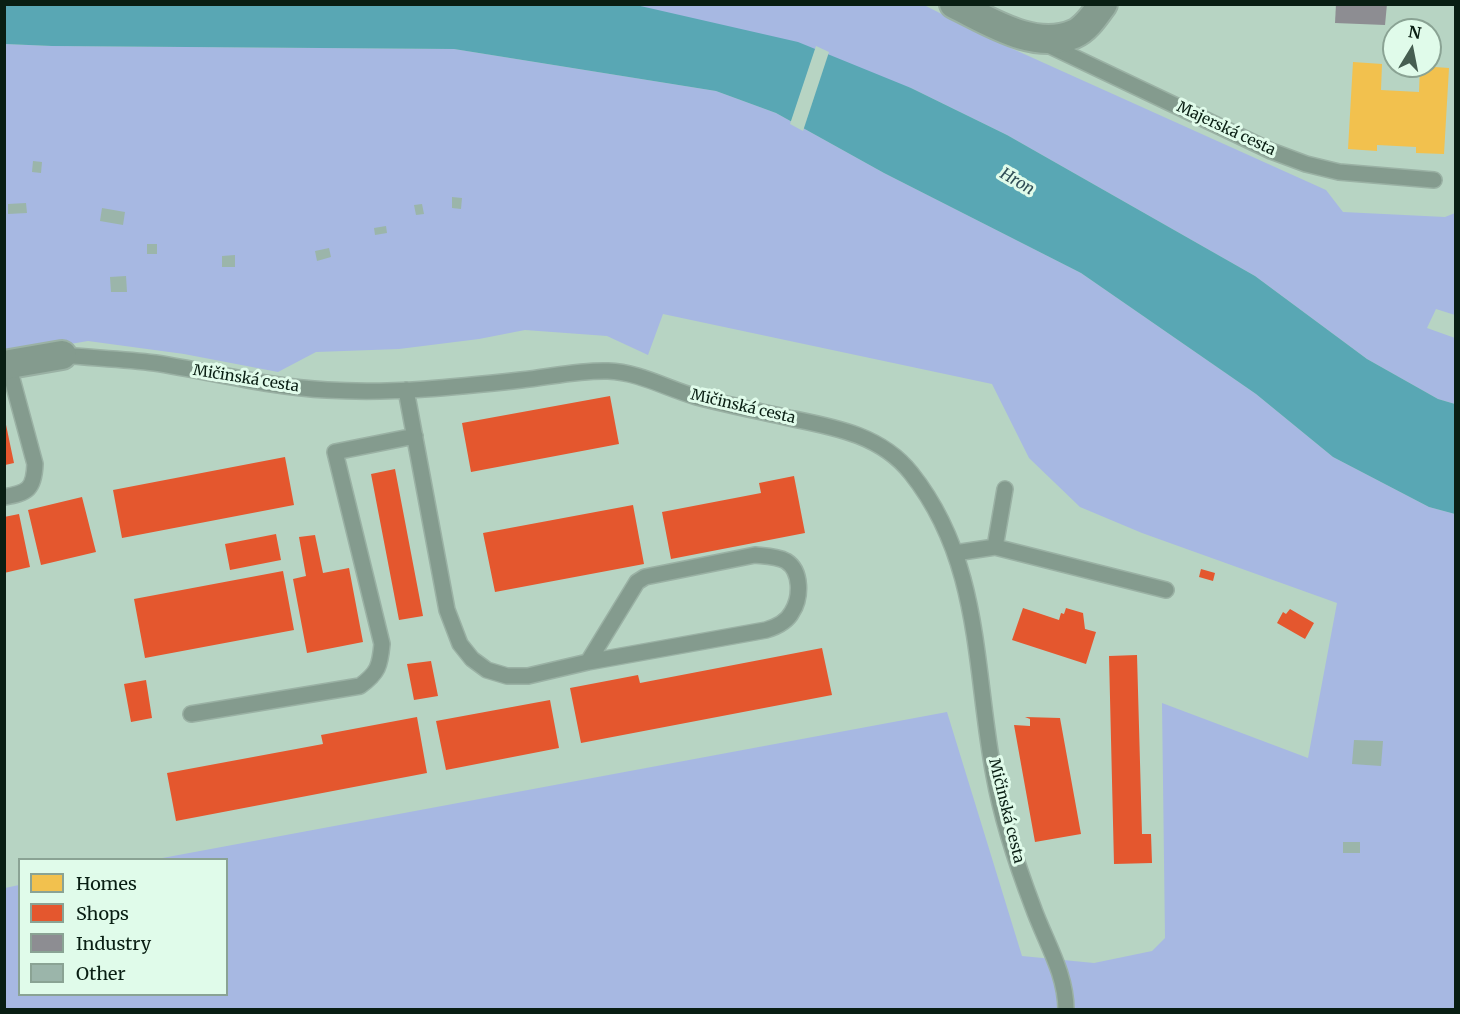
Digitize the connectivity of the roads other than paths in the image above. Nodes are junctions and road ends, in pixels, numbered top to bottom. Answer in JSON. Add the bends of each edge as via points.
{"nodes":[{"id":1,"x":954,"y":4,"type":"edge"},
{"id":2,"x":1103,"y":4,"type":"edge"},
{"id":3,"x":1030,"y":37,"type":"junction"},
{"id":4,"x":1434,"y":180,"type":"dead end"},
{"id":5,"x":62,"y":355,"type":"joint"},
{"id":6,"x":6,"y":364,"type":"edge"},
{"id":7,"x":406,"y":390,"type":"junction"},
{"id":8,"x":415,"y":436,"type":"junction"},
{"id":9,"x":1005,"y":489,"type":"dead end"},
{"id":10,"x":4,"y":498,"type":"edge"},
{"id":11,"x":995,"y":547,"type":"junction"},
{"id":12,"x":955,"y":553,"type":"junction"},
{"id":13,"x":1166,"y":590,"type":"dead end"},
{"id":14,"x":588,"y":662,"type":"junction"},
{"id":15,"x":191,"y":714,"type":"dead end"},
{"id":16,"x":1066,"y":1010,"type":"edge"}],
"edges":[{"from":1,"to":3,"type":"street","name":"Majerská cesta"},
{"from":2,"to":3,"type":"street","name":"Majerská cesta","via":[[1075,34],[1055,39]]},
{"from":3,"to":4,"type":"lane","name":"Majerská cesta","via":[[1298,161],[1339,172]]},
{"from":5,"to":6,"type":"street","name":"Mičinská cesta"},
{"from":5,"to":7,"type":"lane","name":"Mičinská cesta","via":[[154,363],[279,386]]},
{"from":6,"to":10,"type":"lane","via":[[35,464],[30,487],[23,494]]},
{"from":7,"to":8,"type":"lane"},
{"from":7,"to":12,"type":"lane","name":"Mičinská cesta","via":[[610,371],[632,374],[701,398],[841,429],[884,447],[910,471],[936,509]]},
{"from":8,"to":14,"type":"lane","via":[[447,610],[466,652],[487,670],[507,676],[528,676]]},
{"from":8,"to":15,"type":"lane","via":[[335,452],[382,644],[380,663],[373,677],[360,686]]},
{"from":9,"to":11,"type":"lane"},
{"from":11,"to":12,"type":"lane"},
{"from":11,"to":13,"type":"lane"},
{"from":12,"to":16,"type":"lane","name":"Mičinská cesta","via":[[977,644],[994,776],[1026,887],[1062,979]]},
{"from":14,"to":14,"type":"lane","via":[[780,625],[792,613],[797,600],[796,571],[786,561],[754,555],[645,577],[637,582]]}]}
